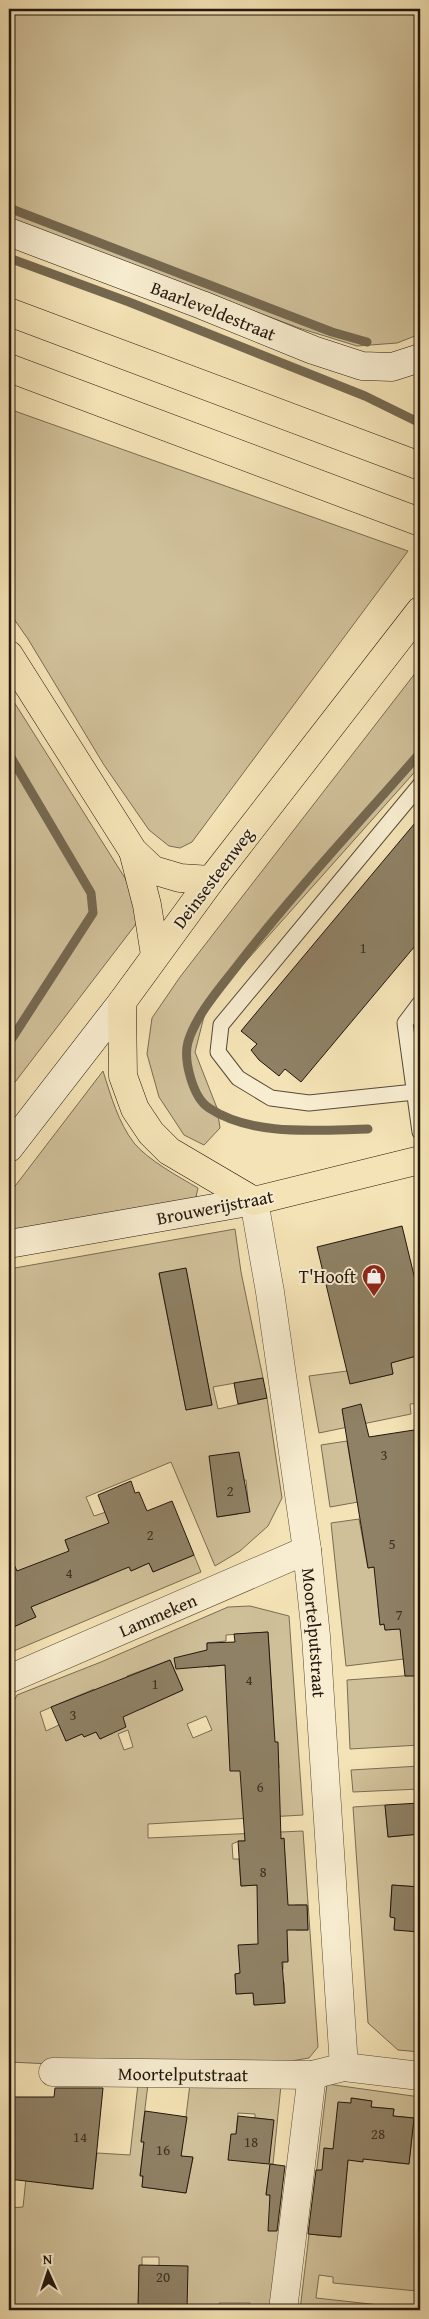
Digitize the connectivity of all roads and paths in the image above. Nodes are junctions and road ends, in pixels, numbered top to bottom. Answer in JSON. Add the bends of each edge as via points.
{"nodes":[{"id":1,"x":9,"y":232,"type":"edge"},
{"id":2,"x":9,"y":312,"type":"edge"},
{"id":3,"x":420,"y":358,"type":"edge"},
{"id":4,"x":9,"y":368,"type":"edge"},
{"id":5,"x":420,"y":466,"type":"edge"},
{"id":6,"x":420,"y":522,"type":"edge"},
{"id":7,"x":420,"y":611,"type":"edge"},
{"id":8,"x":9,"y":655,"type":"edge"},
{"id":9,"x":420,"y":785,"type":"edge"},
{"id":10,"x":134,"y":851,"type":"junction"},
{"id":11,"x":211,"y":880,"type":"junction"},
{"id":12,"x":155,"y":955,"type":"junction"},
{"id":13,"x":122,"y":1002,"type":"junction"},
{"id":14,"x":420,"y":1003,"type":"edge"},
{"id":15,"x":415,"y":1092,"type":"junction"},
{"id":16,"x":420,"y":1132,"type":"edge"},
{"id":17,"x":9,"y":1148,"type":"edge"},
{"id":18,"x":420,"y":1160,"type":"edge"},
{"id":19,"x":254,"y":1201,"type":"junction"},
{"id":20,"x":9,"y":1244,"type":"edge"},
{"id":21,"x":306,"y":1550,"type":"junction"},
{"id":22,"x":9,"y":1679,"type":"edge"},
{"id":23,"x":344,"y":2067,"type":"junction"},
{"id":24,"x":53,"y":2072,"type":"dead end"},
{"id":25,"x":312,"y":2075,"type":"junction"},
{"id":26,"x":420,"y":2076,"type":"edge"},
{"id":27,"x":283,"y":2310,"type":"edge"}],
"edges":[{"from":1,"to":3,"type":"street","name":"Baarleveldestraat","via":[[362,366],[392,367]]},
{"from":2,"to":5,"type":"main road"},
{"from":4,"to":6,"type":"main road"},
{"from":7,"to":11,"type":"main road","name":"Deinsesteenweg"},
{"from":8,"to":10,"type":"main road"},
{"from":9,"to":15,"type":"lane","via":[[221,1025],[218,1052],[238,1078],[271,1098],[309,1103]]},
{"from":10,"to":11,"type":"main road","via":[[153,870],[180,878]]},
{"from":10,"to":12,"type":"main road"},
{"from":11,"to":12,"type":"main road","name":"Deinsesteenweg"},
{"from":12,"to":13,"type":"main road","name":"Deinsesteenweg"},
{"from":13,"to":17,"type":"street","name":"Deinsesteenweg"},
{"from":13,"to":19,"type":"main road","via":[[123,1076],[135,1109],[150,1133],[169,1151]]},
{"from":14,"to":15,"type":"lane","via":[[405,1023]]},
{"from":15,"to":16,"type":"lane"},
{"from":18,"to":19,"type":"main road","name":"Brouwerijstraat"},
{"from":19,"to":20,"type":"street","name":"Brouwerijstraat"},
{"from":19,"to":21,"type":"street","name":"Moortelputstraat"},
{"from":21,"to":22,"type":"street","name":"Lammeken"},
{"from":21,"to":23,"type":"street","name":"Moortelputstraat","via":[[316,1636]]},
{"from":23,"to":25,"type":"street","name":"Moortelputstraat"},
{"from":23,"to":26,"type":"street","name":"Moortelputstraat"},
{"from":24,"to":25,"type":"street","name":"Moortelputstraat"},
{"from":25,"to":27,"type":"street"}]}
